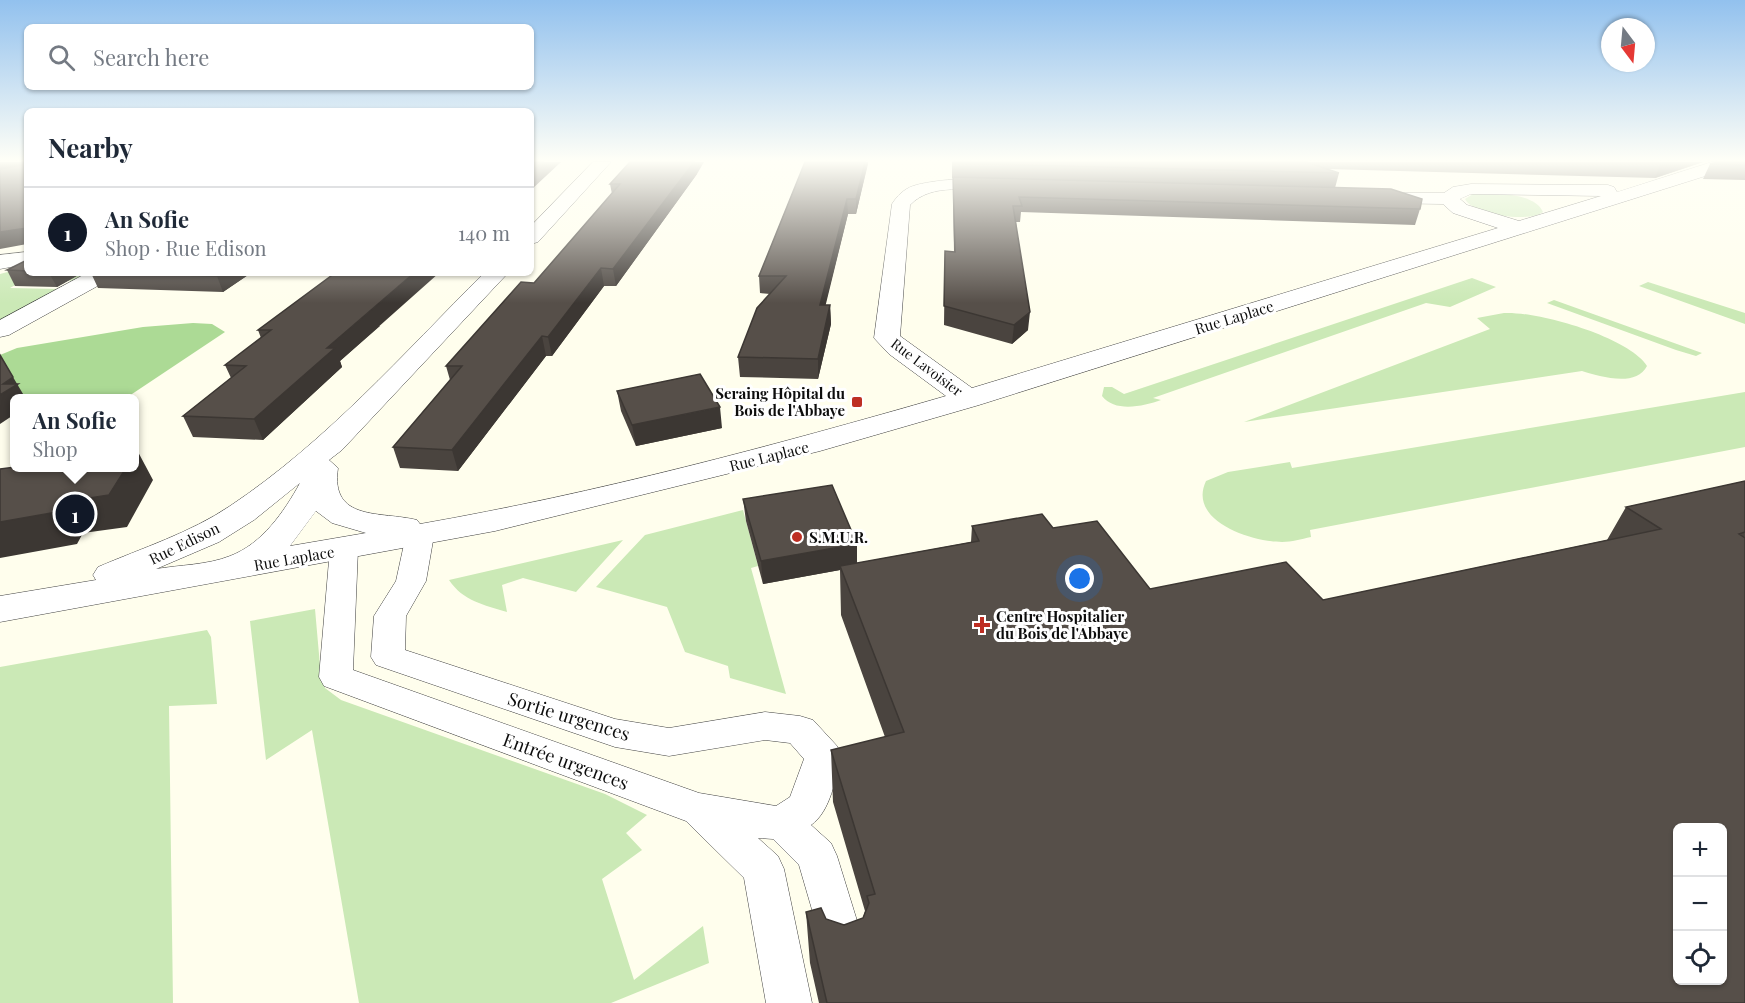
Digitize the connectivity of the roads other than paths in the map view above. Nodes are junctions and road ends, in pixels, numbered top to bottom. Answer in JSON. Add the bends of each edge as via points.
{"nodes":[{"id":1,"x":559,"y":209,"type":"edge"},
{"id":2,"x":900,"y":209,"type":"edge"},
{"id":3,"x":1460,"y":209,"type":"edge"},
{"id":4,"x":1556,"y":209,"type":"edge"},
{"id":5,"x":1581,"y":209,"type":"edge"},
{"id":6,"x":1560,"y":215,"type":"junction"},
{"id":7,"x":1519,"y":228,"type":"junction"},
{"id":8,"x":534,"y":235,"type":"edge"},
{"id":9,"x":24,"y":258,"type":"edge"},
{"id":10,"x":0,"y":262,"type":"edge"},
{"id":11,"x":99,"y":276,"type":"edge"},
{"id":12,"x":494,"y":276,"type":"edge"},
{"id":13,"x":0,"y":330,"type":"edge"},
{"id":14,"x":969,"y":399,"type":"junction"},
{"id":15,"x":332,"y":444,"type":"junction"},
{"id":16,"x":318,"y":482,"type":"junction"},
{"id":17,"x":269,"y":493,"type":"junction"},
{"id":18,"x":460,"y":528,"type":"junction"},
{"id":19,"x":420,"y":535,"type":"junction"},
{"id":20,"x":344,"y":549,"type":"junction"},
{"id":21,"x":233,"y":569,"type":"junction"},
{"id":22,"x":9,"y":608,"type":"edge"},
{"id":23,"x":699,"y":809,"type":"junction"},
{"id":24,"x":782,"y":824,"type":"junction"},
{"id":25,"x":845,"y":953,"type":"edge"},
{"id":26,"x":789,"y":1003,"type":"edge"}],
"edges":[{"from":1,"to":8,"type":"street"},
{"from":2,"to":14,"type":"street","name":"Rue Lavoisier","via":[[887,338]]},
{"from":3,"to":7,"type":"street"},
{"from":4,"to":6,"type":"street"},
{"from":5,"to":6,"type":"street","name":"Rue Laplace"},
{"from":6,"to":7,"type":"street","name":"Rue Laplace"},
{"from":7,"to":14,"type":"street","name":"Rue Laplace"},
{"from":9,"to":10,"type":"street"},
{"from":11,"to":13,"type":"street"},
{"from":12,"to":15,"type":"street","name":"Rue Edison"},
{"from":14,"to":18,"type":"street","name":"Rue Laplace","via":[[678,479]]},
{"from":15,"to":16,"type":"street","name":"Rue Edison"},
{"from":15,"to":17,"type":"street","name":"Rue Edison"},
{"from":16,"to":18,"type":"street","via":[[321,495],[331,508],[346,518],[398,527]]},
{"from":16,"to":21,"type":"street","name":"Rue Edison","via":[[291,524],[251,561]]},
{"from":17,"to":21,"type":"street","via":[[238,532],[231,550]]},
{"from":17,"to":22,"type":"street","name":"Rue Edison","via":[[225,523],[171,552],[79,587]]},
{"from":18,"to":19,"type":"street","name":"Rue Laplace"},
{"from":19,"to":20,"type":"street","name":"Rue Laplace"},
{"from":19,"to":24,"type":"lane","name":"Sortie urgences","via":[[411,581],[390,616],[388,657],[615,733],[669,742],[765,726],[800,730],[824,756],[806,807]]},
{"from":20,"to":21,"type":"street","name":"Rue Laplace"},
{"from":20,"to":23,"type":"lane","name":"Entrée urgences","via":[[336,677]]},
{"from":21,"to":22,"type":"street","name":"Rue Laplace"},
{"from":23,"to":24,"type":"lane","name":"Entrée urgences"},
{"from":23,"to":26,"type":"lane","via":[[763,869]]},
{"from":24,"to":25,"type":"lane","via":[[817,856]]}]}
